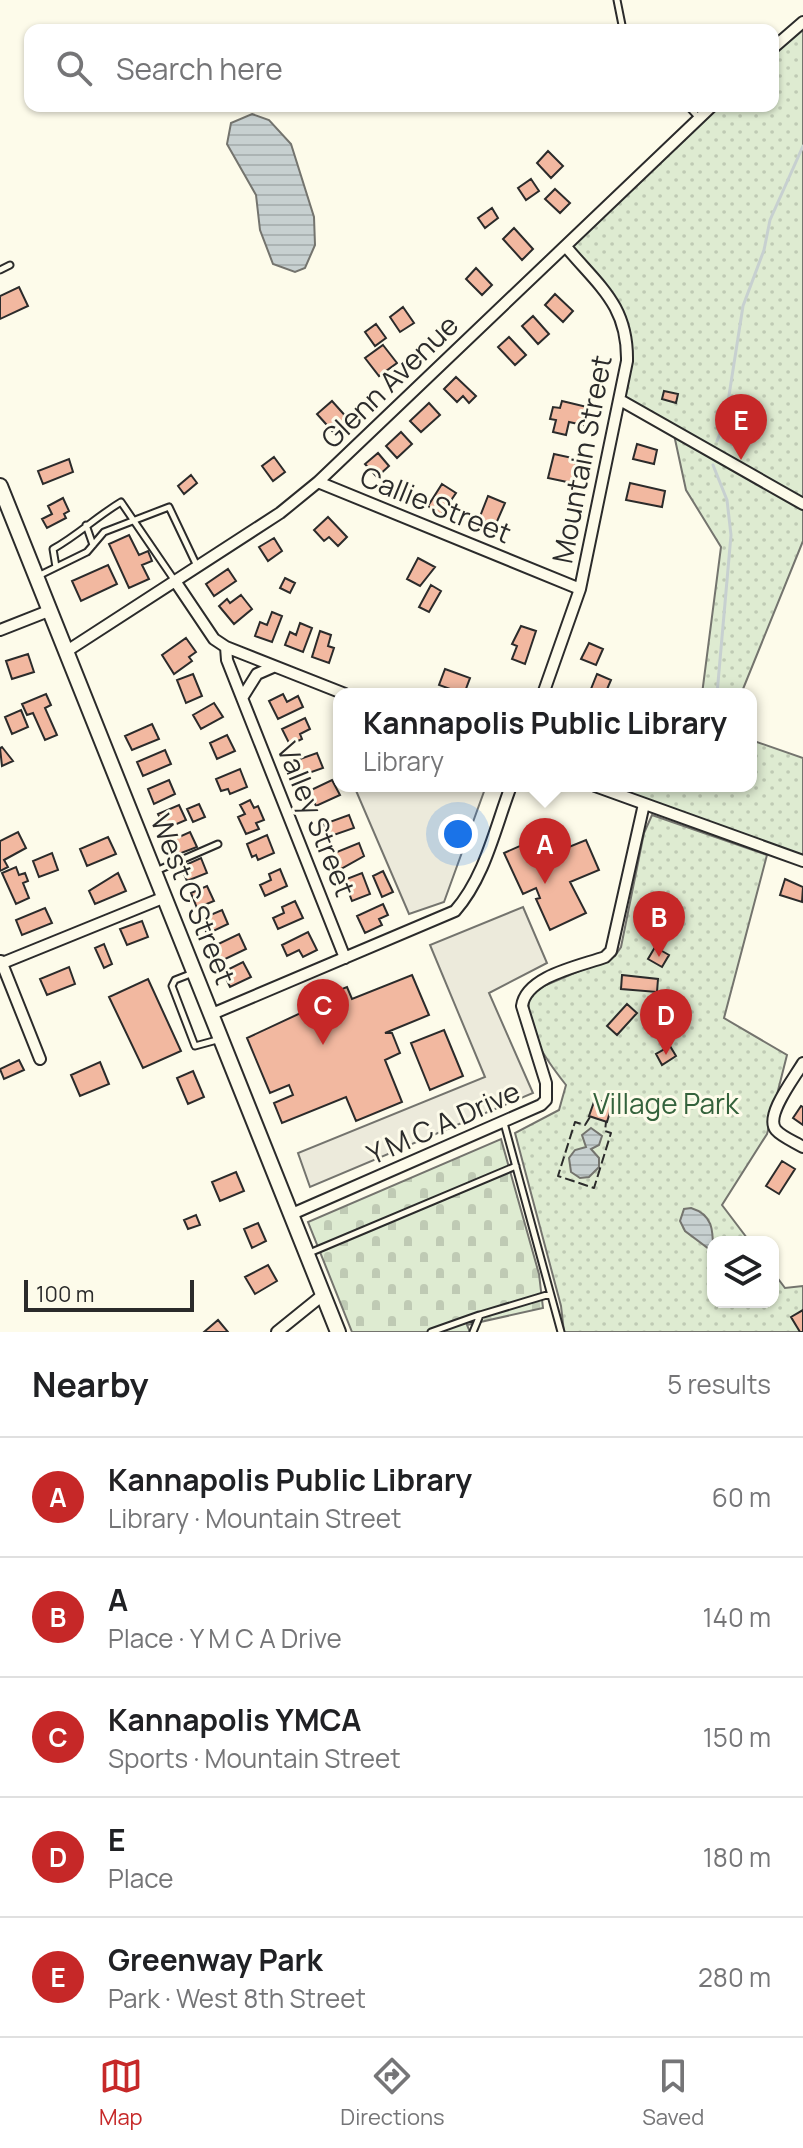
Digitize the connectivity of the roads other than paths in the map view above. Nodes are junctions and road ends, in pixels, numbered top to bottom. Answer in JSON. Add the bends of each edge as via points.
{"nodes":[{"id":1,"x":617,"y":0,"type":"edge"},
{"id":2,"x":803,"y":22,"type":"edge"},
{"id":3,"x":622,"y":24,"type":"edge"},
{"id":4,"x":779,"y":43,"type":"edge"},
{"id":5,"x":694,"y":112,"type":"edge"},
{"id":6,"x":706,"y":112,"type":"edge"},
{"id":7,"x":700,"y":119,"type":"junction"},
{"id":8,"x":567,"y":248,"type":"junction"},
{"id":9,"x":10,"y":265,"type":"dead end"},
{"id":10,"x":0,"y":270,"type":"edge"},
{"id":11,"x":620,"y":400,"type":"junction"},
{"id":12,"x":318,"y":482,"type":"junction"},
{"id":13,"x":0,"y":486,"type":"edge"},
{"id":14,"x":803,"y":504,"type":"edge"},
{"id":15,"x":134,"y":520,"type":"junction"},
{"id":16,"x":85,"y":524,"type":"junction"},
{"id":17,"x":93,"y":545,"type":"junction"},
{"id":18,"x":197,"y":566,"type":"junction"},
{"id":19,"x":56,"y":567,"type":"junction"},
{"id":20,"x":37,"y":577,"type":"junction"},
{"id":21,"x":175,"y":581,"type":"junction"},
{"id":22,"x":580,"y":589,"type":"junction"},
{"id":23,"x":51,"y":610,"type":"junction"},
{"id":24,"x":0,"y":630,"type":"edge"},
{"id":25,"x":226,"y":647,"type":"junction"},
{"id":26,"x":67,"y":651,"type":"junction"},
{"id":27,"x":273,"y":667,"type":"junction"},
{"id":28,"x":545,"y":688,"type":"edge"},
{"id":29,"x":333,"y":690,"type":"edge"},
{"id":30,"x":242,"y":698,"type":"junction"},
{"id":31,"x":509,"y":792,"type":"edge"},
{"id":32,"x":611,"y":792,"type":"edge"},
{"id":33,"x":644,"y":804,"type":"junction"},
{"id":34,"x":218,"y":844,"type":"dead end"},
{"id":35,"x":802,"y":860,"type":"edge"},
{"id":36,"x":155,"y":871,"type":"junction"},
{"id":37,"x":165,"y":897,"type":"junction"},
{"id":38,"x":345,"y":958,"type":"junction"},
{"id":39,"x":1,"y":962,"type":"edge"},
{"id":40,"x":196,"y":972,"type":"junction"},
{"id":41,"x":212,"y":1014,"type":"junction"},
{"id":42,"x":222,"y":1038,"type":"junction"},
{"id":43,"x":40,"y":1059,"type":"dead end"},
{"id":44,"x":803,"y":1063,"type":"edge"},
{"id":45,"x":503,"y":1122,"type":"junction"},
{"id":46,"x":803,"y":1147,"type":"edge"},
{"id":47,"x":516,"y":1166,"type":"junction"},
{"id":48,"x":292,"y":1214,"type":"junction"},
{"id":49,"x":307,"y":1254,"type":"junction"},
{"id":50,"x":324,"y":1294,"type":"junction"},
{"id":51,"x":550,"y":1294,"type":"junction"},
{"id":52,"x":480,"y":1315,"type":"junction"},
{"id":53,"x":277,"y":1332,"type":"edge"},
{"id":54,"x":338,"y":1332,"type":"edge"},
{"id":55,"x":431,"y":1332,"type":"edge"},
{"id":56,"x":473,"y":1332,"type":"edge"},
{"id":57,"x":561,"y":1332,"type":"edge"}],
"edges":[{"from":1,"to":3,"type":"lane"},
{"from":2,"to":4,"type":"street"},
{"from":5,"to":7,"type":"lane"},
{"from":6,"to":7,"type":"street","name":"Glenn Avenue"},
{"from":7,"to":8,"type":"street","name":"Glenn Avenue"},
{"from":8,"to":11,"type":"street","name":"Mountain Street","via":[[620,312],[628,337]]},
{"from":8,"to":12,"type":"street","name":"Glenn Avenue"},
{"from":9,"to":10,"type":"lane"},
{"from":11,"to":14,"type":"street"},
{"from":11,"to":22,"type":"street","name":"Mountain Street"},
{"from":12,"to":18,"type":"street","name":"Glenn Avenue"},
{"from":12,"to":22,"type":"street","name":"Callie Street"},
{"from":13,"to":20,"type":"main road","name":"West C Street"},
{"from":15,"to":16,"type":"lane","via":[[121,502]]},
{"from":15,"to":17,"type":"lane","via":[[104,532]]},
{"from":15,"to":18,"type":"lane","via":[[169,507]]},
{"from":15,"to":21,"type":"lane"},
{"from":16,"to":17,"type":"lane"},
{"from":16,"to":19,"type":"lane","via":[[81,534],[53,549]]},
{"from":17,"to":19,"type":"lane"},
{"from":18,"to":21,"type":"street","name":"Glenn Avenue"},
{"from":19,"to":20,"type":"lane"},
{"from":20,"to":23,"type":"main road","name":"West C Street"},
{"from":21,"to":25,"type":"street","name":"Valley Street","via":[[214,639]]},
{"from":21,"to":26,"type":"street","name":"Glenn Avenue"},
{"from":22,"to":28,"type":"street","name":"Mountain Street"},
{"from":23,"to":24,"type":"street"},
{"from":23,"to":26,"type":"main road","name":"West C Street"},
{"from":25,"to":27,"type":"street"},
{"from":25,"to":30,"type":"street","name":"Valley Street"},
{"from":26,"to":36,"type":"main road","name":"West C Street"},
{"from":27,"to":29,"type":"street"},
{"from":27,"to":30,"type":"street","via":[[257,674]]},
{"from":30,"to":38,"type":"street","name":"Valley Street"},
{"from":31,"to":38,"type":"street","via":[[479,874],[455,911]]},
{"from":32,"to":33,"type":"street"},
{"from":33,"to":35,"type":"street"},
{"from":33,"to":45,"type":"street","name":"Y M C A Drive","via":[[611,951],[533,985],[523,995],[546,1100]]},
{"from":34,"to":36,"type":"lane"},
{"from":36,"to":37,"type":"main road","name":"West C Street"},
{"from":37,"to":39,"type":"street"},
{"from":37,"to":40,"type":"main road","name":"West C Street"},
{"from":38,"to":41,"type":"street"},
{"from":39,"to":43,"type":"street"},
{"from":40,"to":41,"type":"main road","name":"West C Street"},
{"from":40,"to":42,"type":"lane","via":[[172,986],[193,1043],[198,1047]]},
{"from":41,"to":42,"type":"main road","name":"West C Street"},
{"from":42,"to":48,"type":"main road","name":"West C Street"},
{"from":44,"to":46,"type":"street","via":[[772,1123]]},
{"from":45,"to":47,"type":"lane"},
{"from":45,"to":48,"type":"street","name":"Y M C A Drive"},
{"from":47,"to":49,"type":"lane"},
{"from":47,"to":51,"type":"lane"},
{"from":48,"to":49,"type":"main road","name":"West C Street"},
{"from":49,"to":50,"type":"main road","name":"West C Street"},
{"from":50,"to":53,"type":"street"},
{"from":50,"to":54,"type":"main road","name":"West C Street"},
{"from":51,"to":52,"type":"lane"},
{"from":51,"to":57,"type":"lane"},
{"from":52,"to":55,"type":"lane"},
{"from":52,"to":56,"type":"lane"}]}
